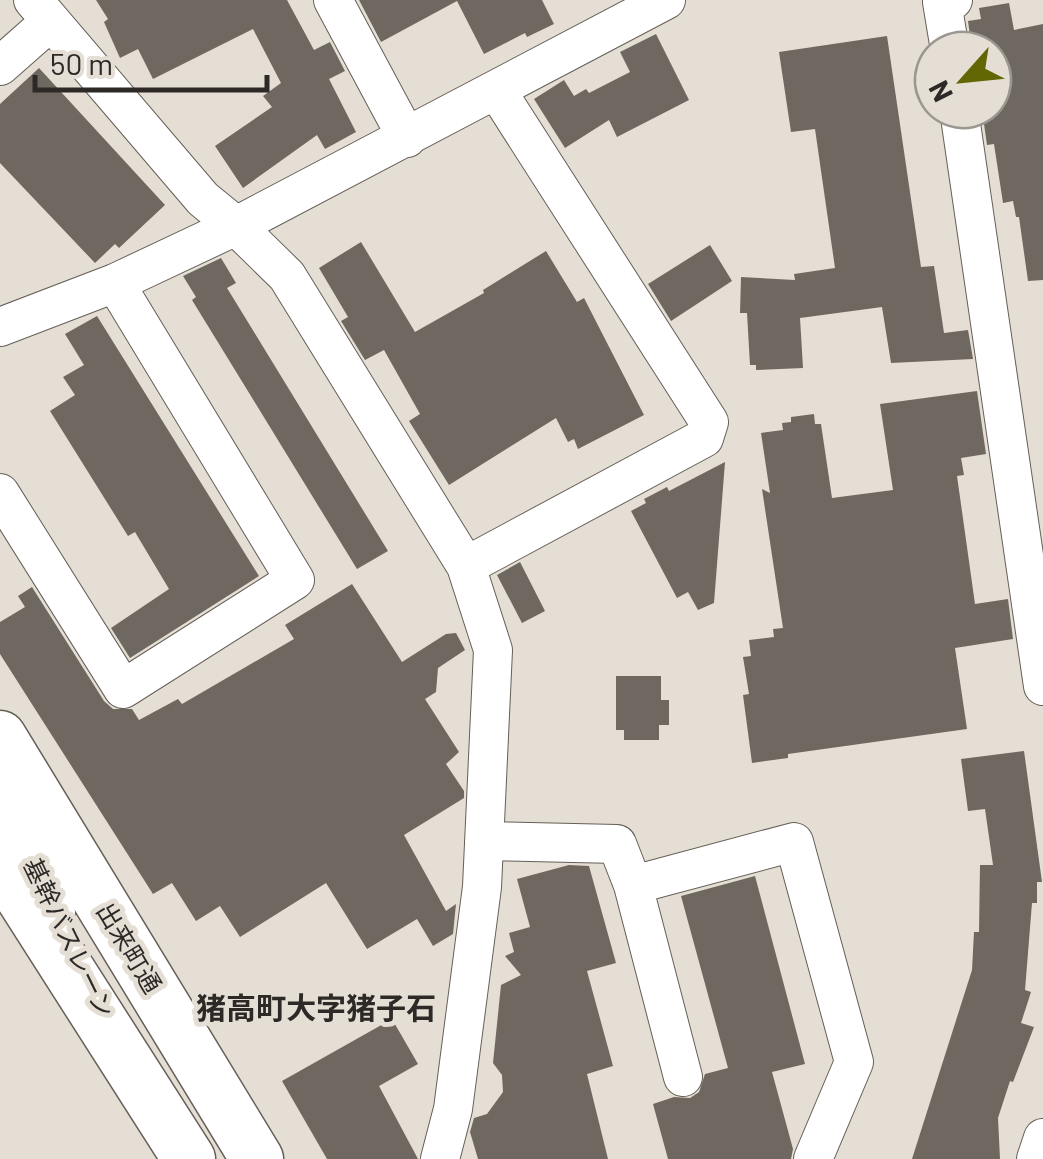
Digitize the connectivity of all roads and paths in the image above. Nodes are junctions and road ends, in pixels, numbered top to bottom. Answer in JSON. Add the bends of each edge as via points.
{"nodes":[{"id":1,"x":333,"y":0,"type":"edge"},
{"id":2,"x":666,"y":0,"type":"edge"},
{"id":3,"x":946,"y":1,"type":"edge"},
{"id":4,"x":42,"y":10,"type":"edge"},
{"id":5,"x":948,"y":30,"type":"edge"},
{"id":6,"x":0,"y":66,"type":"edge"},
{"id":7,"x":497,"y":91,"type":"junction"},
{"id":8,"x":962,"y":130,"type":"edge"},
{"id":9,"x":407,"y":138,"type":"junction"},
{"id":10,"x":236,"y":226,"type":"junction"},
{"id":11,"x":116,"y":283,"type":"junction"},
{"id":12,"x":0,"y":327,"type":"edge"},
{"id":13,"x":0,"y":493,"type":"edge"},
{"id":14,"x":466,"y":566,"type":"junction"},
{"id":15,"x":1043,"y":686,"type":"edge"},
{"id":16,"x":0,"y":737,"type":"edge"},
{"id":17,"x":0,"y":806,"type":"edge"},
{"id":18,"x":484,"y":841,"type":"junction"},
{"id":19,"x":0,"y":863,"type":"edge"},
{"id":20,"x":633,"y":885,"type":"junction"},
{"id":21,"x":135,"y":1071,"type":"junction"},
{"id":22,"x":683,"y":1077,"type":"dead end"},
{"id":23,"x":1043,"y":1138,"type":"edge"},
{"id":24,"x":189,"y":1159,"type":"edge"},
{"id":25,"x":257,"y":1159,"type":"edge"},
{"id":26,"x":440,"y":1159,"type":"edge"},
{"id":27,"x":814,"y":1159,"type":"edge"},
{"id":28,"x":1036,"y":1159,"type":"edge"}],
"edges":[{"from":1,"to":9,"type":"street"},
{"from":2,"to":7,"type":"street"},
{"from":3,"to":5,"type":"street"},
{"from":4,"to":6,"type":"street"},
{"from":4,"to":10,"type":"street","via":[[203,200]]},
{"from":7,"to":9,"type":"street"},
{"from":7,"to":14,"type":"street","via":[[709,422],[704,438]]},
{"from":8,"to":15,"type":"street"},
{"from":9,"to":10,"type":"street"},
{"from":10,"to":11,"type":"street"},
{"from":10,"to":14,"type":"street","via":[[287,276]]},
{"from":11,"to":12,"type":"street"},
{"from":11,"to":13,"type":"street","via":[[295,580],[123,689]]},
{"from":14,"to":18,"type":"street","via":[[493,650]]},
{"from":16,"to":25,"type":"main road","name":"出来町通"},
{"from":17,"to":21,"type":"street","name":"基幹バスレーン"},
{"from":18,"to":20,"type":"street","via":[[618,844]]},
{"from":18,"to":26,"type":"street","via":[[453,1109]]},
{"from":19,"to":21,"type":"main road"},
{"from":20,"to":22,"type":"street"},
{"from":20,"to":27,"type":"street","via":[[794,842],[854,1062]]},
{"from":21,"to":24,"type":"main road"},
{"from":23,"to":28,"type":"street"}]}
